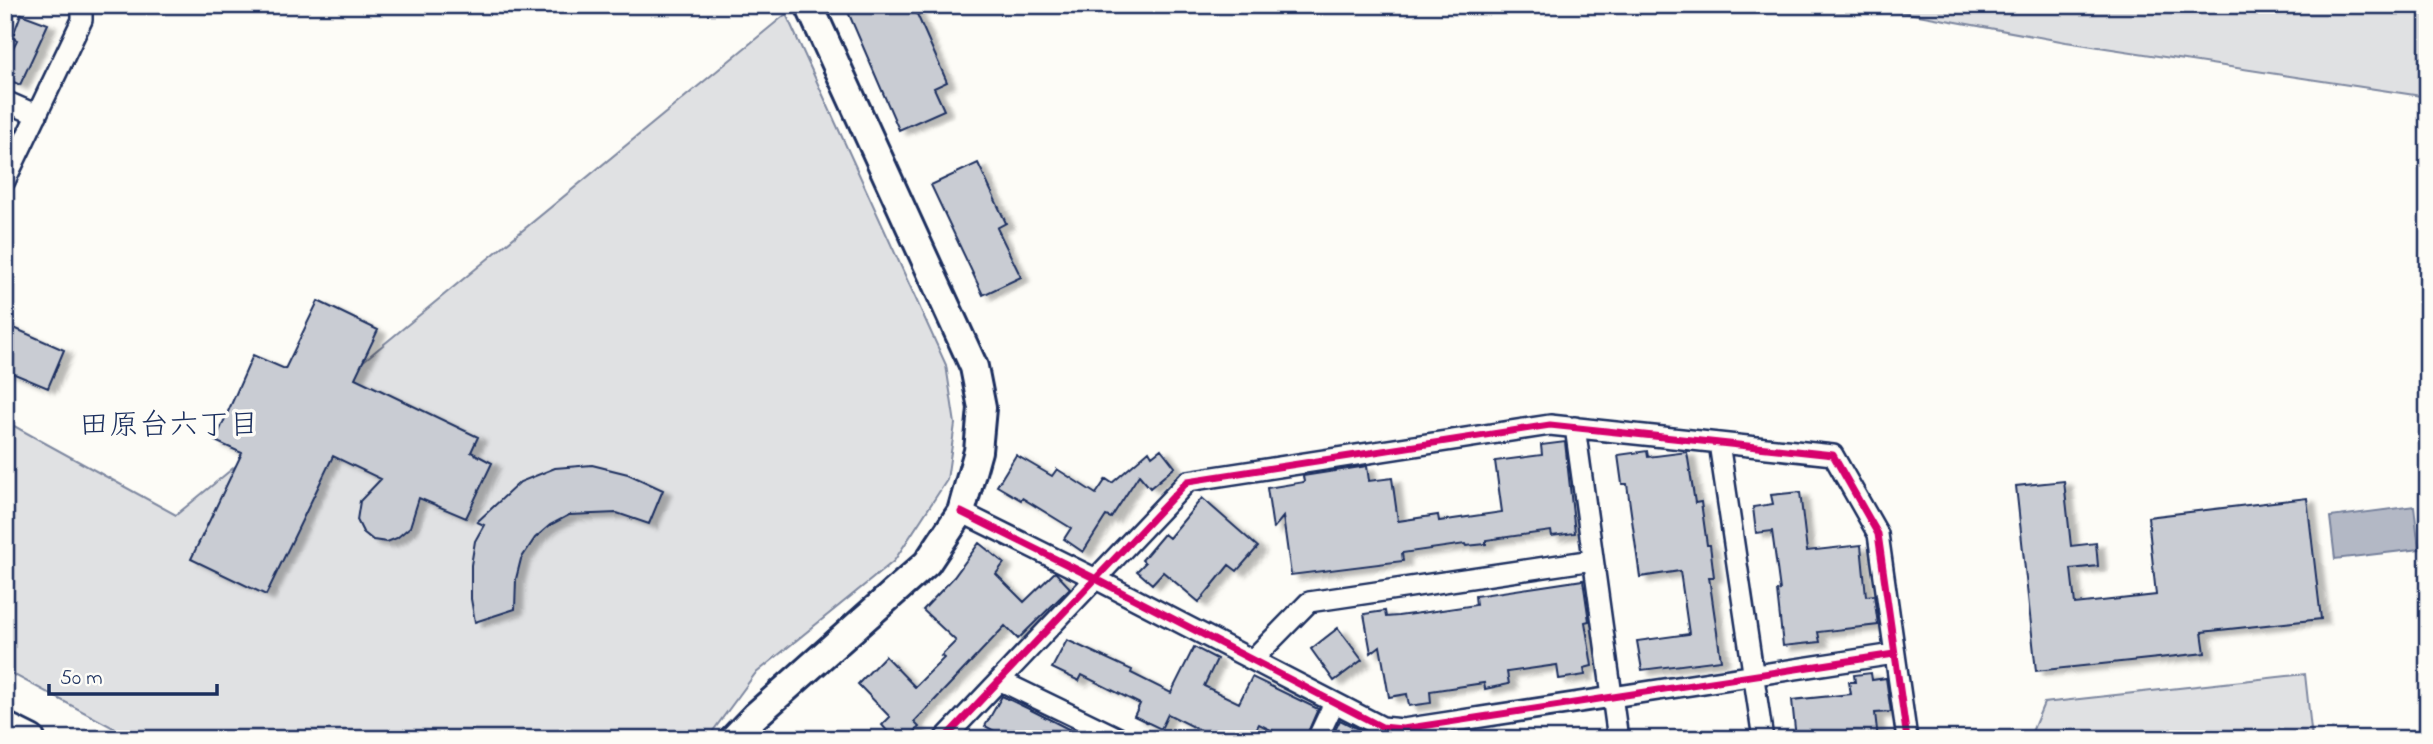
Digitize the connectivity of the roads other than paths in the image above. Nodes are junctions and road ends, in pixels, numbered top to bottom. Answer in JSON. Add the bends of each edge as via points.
{"nodes":[{"id":1,"x":82,"y":5,"type":"edge"},
{"id":2,"x":809,"y":5,"type":"edge"},
{"id":3,"x":5,"y":101,"type":"edge"},
{"id":4,"x":37,"y":114,"type":"junction"},
{"id":5,"x":5,"y":181,"type":"edge"},
{"id":6,"x":1575,"y":427,"type":"junction"},
{"id":7,"x":1719,"y":443,"type":"junction"},
{"id":8,"x":961,"y":512,"type":"junction"},
{"id":9,"x":1593,"y":560,"type":"junction"},
{"id":10,"x":1096,"y":579,"type":"junction"},
{"id":11,"x":1894,"y":654,"type":"junction"},
{"id":12,"x":1252,"y":660,"type":"junction"},
{"id":13,"x":1752,"y":675,"type":"junction"},
{"id":14,"x":1001,"y":681,"type":"junction"},
{"id":15,"x":1612,"y":696,"type":"junction"},
{"id":16,"x":1334,"y":703,"type":"junction"},
{"id":17,"x":5,"y":726,"type":"edge"},
{"id":18,"x":31,"y":739,"type":"edge"},
{"id":19,"x":733,"y":739,"type":"edge"},
{"id":20,"x":944,"y":739,"type":"edge"},
{"id":21,"x":1121,"y":739,"type":"edge"},
{"id":22,"x":1317,"y":739,"type":"edge"},
{"id":23,"x":1618,"y":739,"type":"edge"},
{"id":24,"x":1763,"y":739,"type":"edge"},
{"id":25,"x":1907,"y":739,"type":"edge"}],
"edges":[{"from":1,"to":4,"type":"street","via":[[82,20]]},
{"from":2,"to":8,"type":"street","via":[[974,367],[982,408],[978,451]]},
{"from":3,"to":4,"type":"street"},
{"from":4,"to":5,"type":"street"},
{"from":6,"to":7,"type":"street"},
{"from":6,"to":9,"type":"street"},
{"from":6,"to":10,"type":"street","via":[[1550,425],[1188,481]]},
{"from":7,"to":11,"type":"street","via":[[1833,455],[1878,534]]},
{"from":7,"to":13,"type":"street"},
{"from":8,"to":10,"type":"street"},
{"from":8,"to":19,"type":"street","via":[[927,563]]},
{"from":9,"to":12,"type":"street","via":[[1309,602]]},
{"from":9,"to":15,"type":"street"},
{"from":10,"to":12,"type":"street"},
{"from":10,"to":14,"type":"street"},
{"from":11,"to":13,"type":"street"},
{"from":11,"to":25,"type":"street"},
{"from":12,"to":16,"type":"street"},
{"from":13,"to":15,"type":"street"},
{"from":13,"to":24,"type":"street"},
{"from":14,"to":20,"type":"street"},
{"from":14,"to":21,"type":"street"},
{"from":15,"to":16,"type":"street","via":[[1403,729],[1382,727]]},
{"from":15,"to":23,"type":"street"},
{"from":16,"to":22,"type":"street"},
{"from":17,"to":18,"type":"street"}]}
